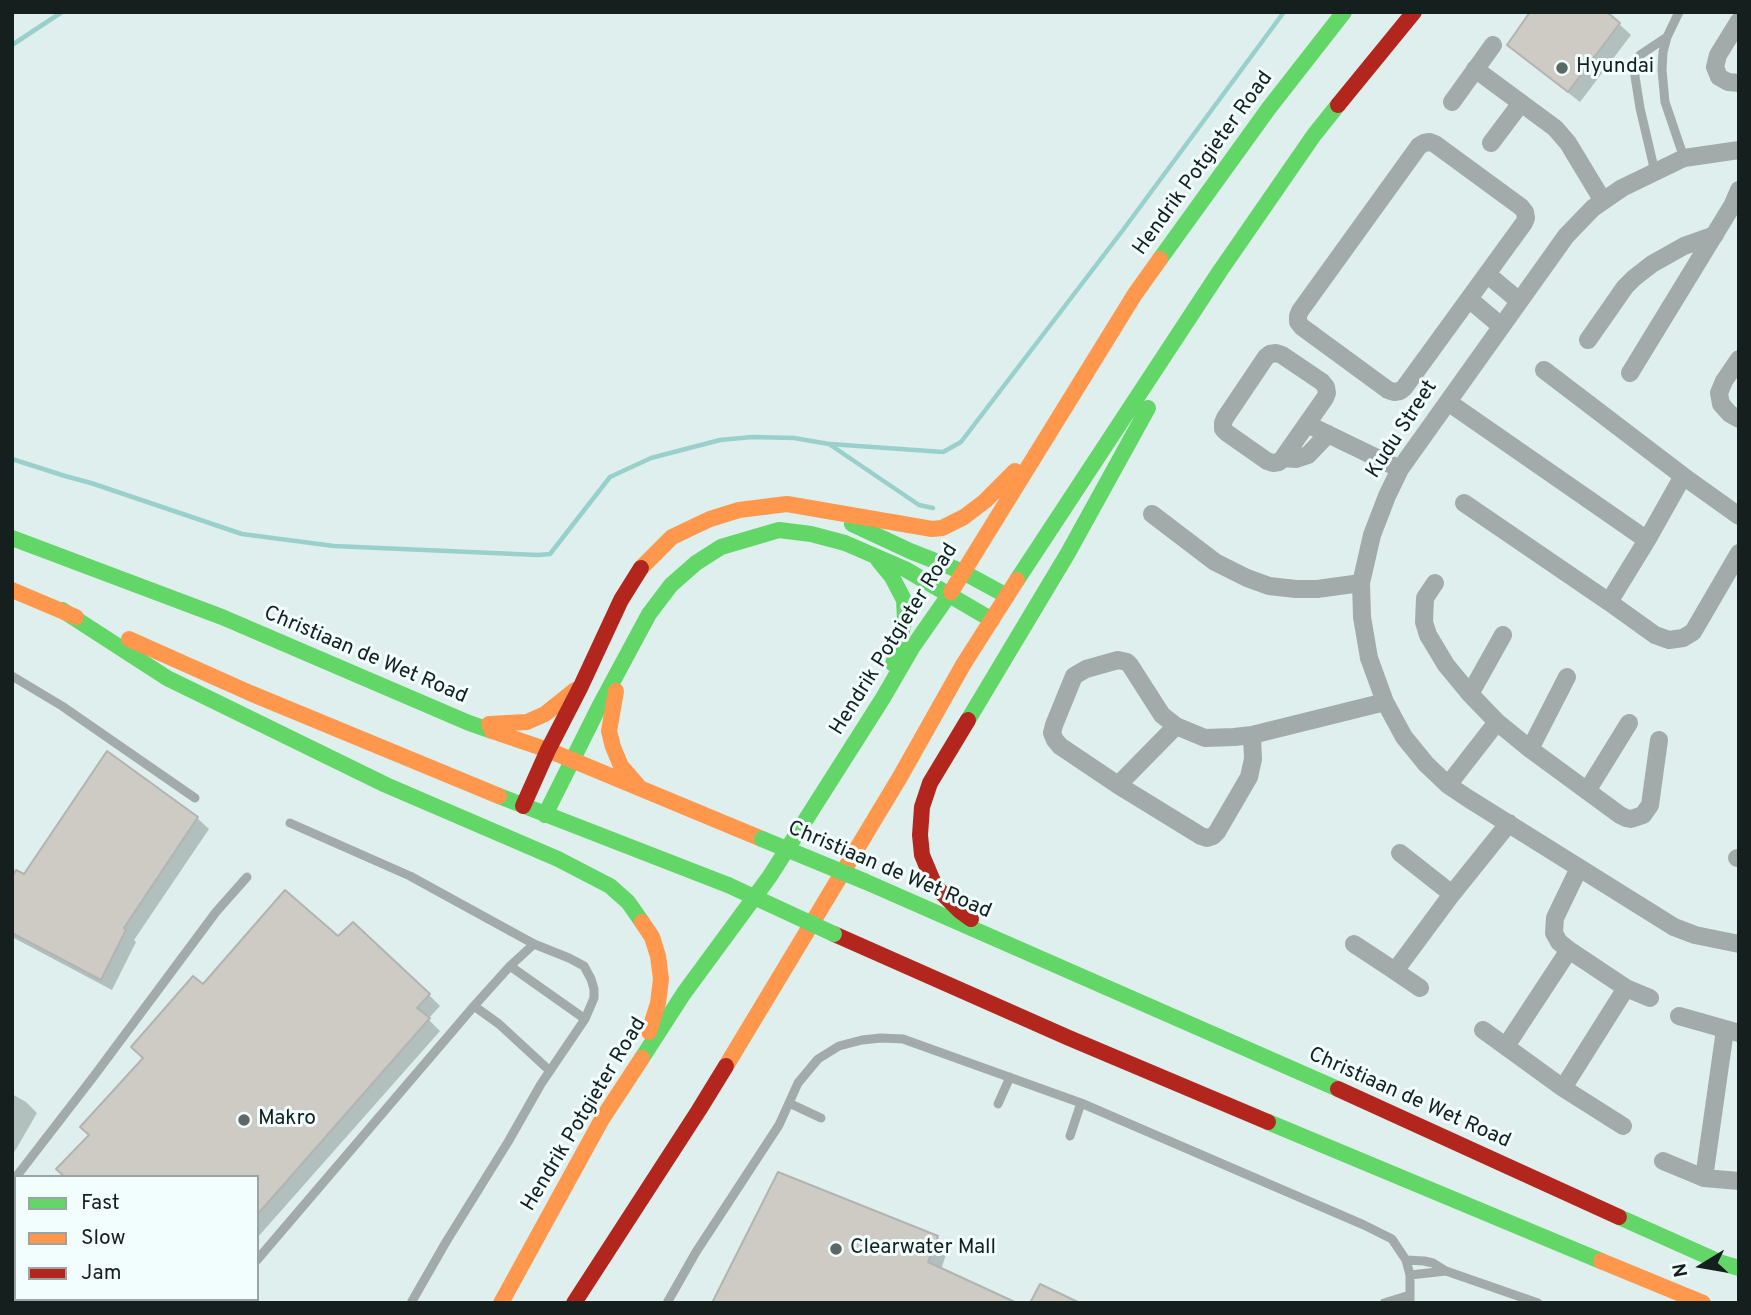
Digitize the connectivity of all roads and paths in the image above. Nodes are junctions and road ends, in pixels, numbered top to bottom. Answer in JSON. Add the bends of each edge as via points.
{"nodes":[{"id":1,"x":1344,"y":12,"type":"edge"},
{"id":2,"x":1414,"y":12,"type":"edge"},
{"id":3,"x":1679,"y":12,"type":"edge"},
{"id":4,"x":1739,"y":21,"type":"edge"},
{"id":5,"x":1667,"y":37,"type":"junction"},
{"id":6,"x":1493,"y":45,"type":"dead end"},
{"id":7,"x":1475,"y":69,"type":"junction"},
{"id":8,"x":1739,"y":83,"type":"edge"},
{"id":9,"x":1452,"y":102,"type":"dead end"},
{"id":10,"x":1521,"y":103,"type":"junction"},
{"id":11,"x":1491,"y":143,"type":"dead end"},
{"id":12,"x":1739,"y":150,"type":"edge"},
{"id":13,"x":1684,"y":158,"type":"junction"},
{"id":14,"x":1655,"y":172,"type":"junction"},
{"id":15,"x":1739,"y":190,"type":"edge"},
{"id":16,"x":1603,"y":201,"type":"junction"},
{"id":17,"x":1715,"y":235,"type":"junction"},
{"id":18,"x":1220,"y":271,"type":"junction"},
{"id":19,"x":1487,"y":274,"type":"junction"},
{"id":20,"x":1469,"y":299,"type":"junction"},
{"id":21,"x":1519,"y":301,"type":"junction"},
{"id":22,"x":1502,"y":326,"type":"junction"},
{"id":23,"x":1588,"y":340,"type":"dead end"},
{"id":24,"x":1739,"y":359,"type":"edge"},
{"id":25,"x":1544,"y":370,"type":"dead end"},
{"id":26,"x":1630,"y":373,"type":"dead end"},
{"id":27,"x":1448,"y":402,"type":"junction"},
{"id":28,"x":1739,"y":419,"type":"edge"},
{"id":29,"x":1307,"y":424,"type":"junction"},
{"id":30,"x":1328,"y":434,"type":"junction"},
{"id":31,"x":1046,"y":440,"type":"junction"},
{"id":32,"x":1283,"y":458,"type":"junction"},
{"id":33,"x":1400,"y":469,"type":"junction"},
{"id":34,"x":1683,"y":477,"type":"junction"},
{"id":35,"x":1464,"y":503,"type":"dead end"},
{"id":36,"x":823,"y":509,"type":"junction"},
{"id":37,"x":1153,"y":513,"type":"dead end"},
{"id":38,"x":1739,"y":516,"type":"edge"},
{"id":39,"x":12,"y":538,"type":"edge"},
{"id":40,"x":1647,"y":540,"type":"junction"},
{"id":41,"x":1739,"y":553,"type":"edge"},
{"id":42,"x":875,"y":557,"type":"junction"},
{"id":43,"x":963,"y":572,"type":"junction"},
{"id":44,"x":1361,"y":583,"type":"junction"},
{"id":45,"x":1435,"y":583,"type":"dead end"},
{"id":46,"x":12,"y":590,"type":"edge"},
{"id":47,"x":949,"y":595,"type":"junction"},
{"id":48,"x":1007,"y":596,"type":"junction"},
{"id":49,"x":1609,"y":602,"type":"junction"},
{"id":50,"x":62,"y":610,"type":"junction"},
{"id":51,"x":992,"y":620,"type":"junction"},
{"id":52,"x":1503,"y":635,"type":"dead end"},
{"id":53,"x":625,"y":660,"type":"junction"},
{"id":54,"x":12,"y":676,"type":"edge"},
{"id":55,"x":1567,"y":677,"type":"dead end"},
{"id":56,"x":582,"y":686,"type":"junction"},
{"id":57,"x":1470,"y":694,"type":"junction"},
{"id":58,"x":883,"y":698,"type":"junction"},
{"id":59,"x":1385,"y":702,"type":"junction"},
{"id":60,"x":1497,"y":722,"type":"junction"},
{"id":61,"x":469,"y":723,"type":"junction"},
{"id":62,"x":1629,"y":723,"type":"dead end"},
{"id":63,"x":1176,"y":726,"type":"junction"},
{"id":64,"x":1252,"y":735,"type":"junction"},
{"id":65,"x":1659,"y":740,"type":"dead end"},
{"id":66,"x":1530,"y":748,"type":"junction"},
{"id":67,"x":548,"y":750,"type":"junction"},
{"id":68,"x":573,"y":761,"type":"junction"},
{"id":69,"x":1118,"y":785,"type":"junction"},
{"id":70,"x":1448,"y":785,"type":"junction"},
{"id":71,"x":640,"y":788,"type":"junction"},
{"id":72,"x":1587,"y":791,"type":"junction"},
{"id":73,"x":195,"y":797,"type":"dead end"},
{"id":74,"x":523,"y":806,"type":"junction"},
{"id":75,"x":545,"y":815,"type":"junction"},
{"id":76,"x":290,"y":823,"type":"dead end"},
{"id":77,"x":1508,"y":823,"type":"junction"},
{"id":78,"x":1400,"y":853,"type":"dead end"},
{"id":79,"x":1579,"y":868,"type":"junction"},
{"id":80,"x":247,"y":877,"type":"dead end"},
{"id":81,"x":1452,"y":894,"type":"junction"},
{"id":82,"x":534,"y":944,"type":"junction"},
{"id":83,"x":1354,"y":944,"type":"dead end"},
{"id":84,"x":1739,"y":944,"type":"edge"},
{"id":85,"x":1569,"y":950,"type":"junction"},
{"id":86,"x":510,"y":965,"type":"junction"},
{"id":87,"x":1055,"y":965,"type":"junction"},
{"id":88,"x":1395,"y":971,"type":"junction"},
{"id":89,"x":1420,"y":988,"type":"dead end"},
{"id":90,"x":1626,"y":988,"type":"junction"},
{"id":91,"x":1650,"y":998,"type":"dead end"},
{"id":92,"x":474,"y":1006,"type":"junction"},
{"id":93,"x":1679,"y":1016,"type":"dead end"},
{"id":94,"x":585,"y":1019,"type":"junction"},
{"id":95,"x":1483,"y":1030,"type":"dead end"},
{"id":96,"x":1732,"y":1032,"type":"edge"},
{"id":97,"x":1506,"y":1045,"type":"junction"},
{"id":98,"x":550,"y":1071,"type":"junction"},
{"id":99,"x":1010,"y":1077,"type":"junction"},
{"id":100,"x":1563,"y":1088,"type":"junction"},
{"id":101,"x":1080,"y":1102,"type":"junction"},
{"id":102,"x":789,"y":1103,"type":"junction"},
{"id":103,"x":998,"y":1104,"type":"dead end"},
{"id":104,"x":821,"y":1118,"type":"dead end"},
{"id":105,"x":602,"y":1119,"type":"junction"},
{"id":106,"x":1623,"y":1126,"type":"dead end"},
{"id":107,"x":1070,"y":1136,"type":"dead end"},
{"id":108,"x":1663,"y":1161,"type":"dead end"},
{"id":109,"x":18,"y":1175,"type":"edge"},
{"id":110,"x":1704,"y":1178,"type":"junction"},
{"id":111,"x":1739,"y":1181,"type":"edge"},
{"id":112,"x":259,"y":1258,"type":"edge"},
{"id":113,"x":1406,"y":1260,"type":"junction"},
{"id":114,"x":1739,"y":1262,"type":"edge"},
{"id":115,"x":1722,"y":1263,"type":"junction"},
{"id":116,"x":1739,"y":1268,"type":"edge"},
{"id":117,"x":1446,"y":1271,"type":"junction"},
{"id":118,"x":593,"y":1274,"type":"junction"},
{"id":119,"x":1410,"y":1275,"type":"junction"},
{"id":120,"x":1684,"y":1298,"type":"edge"},
{"id":121,"x":1410,"y":1299,"type":"edge"},
{"id":122,"x":411,"y":1303,"type":"edge"},
{"id":123,"x":501,"y":1303,"type":"edge"},
{"id":124,"x":574,"y":1303,"type":"edge"},
{"id":125,"x":582,"y":1303,"type":"edge"},
{"id":126,"x":667,"y":1303,"type":"edge"},
{"id":127,"x":1384,"y":1303,"type":"edge"},
{"id":128,"x":1538,"y":1303,"type":"edge"},
{"id":129,"x":1703,"y":1303,"type":"edge"}],
"edges":[{"from":1,"to":31,"type":"main road","name":"Hendrik Potgieter Road","via":[[1135,294]]},
{"from":2,"to":18,"type":"main road","via":[[1314,135]]},
{"from":3,"to":5,"type":"lane"},
{"from":4,"to":8,"type":"street","via":[[1717,55],[1715,67],[1720,77]]},
{"from":5,"to":13,"type":"lane","via":[[1662,69],[1665,103]]},
{"from":5,"to":14,"type":"lane","via":[[1640,55],[1634,70]]},
{"from":6,"to":7,"type":"street"},
{"from":7,"to":9,"type":"street"},
{"from":7,"to":10,"type":"street"},
{"from":10,"to":11,"type":"street"},
{"from":10,"to":16,"type":"street","via":[[1555,128]]},
{"from":12,"to":13,"type":"street","name":"Kudu Street"},
{"from":13,"to":14,"type":"street","name":"Kudu Street"},
{"from":14,"to":16,"type":"street","name":"Kudu Street"},
{"from":15,"to":17,"type":"street"},
{"from":16,"to":21,"type":"street","name":"Kudu Street","via":[[1566,236]]},
{"from":17,"to":23,"type":"street","via":[[1684,246],[1634,278]]},
{"from":17,"to":26,"type":"street"},
{"from":18,"to":48,"type":"main road"},
{"from":18,"to":87,"type":"main road","via":[[1068,553],[930,783],[922,807],[922,855],[944,897],[983,926]]},
{"from":19,"to":20,"type":"street"},
{"from":19,"to":20,"type":"street","via":[[1524,223],[1525,212],[1435,144],[1424,143],[1297,316],[1302,327],[1394,392],[1404,388]]},
{"from":19,"to":21,"type":"street"},
{"from":20,"to":22,"type":"street"},
{"from":21,"to":22,"type":"street","name":"Kudu Street"},
{"from":22,"to":27,"type":"street","name":"Kudu Street"},
{"from":24,"to":28,"type":"street","via":[[1719,394],[1721,404]]},
{"from":25,"to":34,"type":"street"},
{"from":27,"to":33,"type":"street","name":"Kudu Street"},
{"from":27,"to":40,"type":"street"},
{"from":29,"to":30,"type":"street"},
{"from":29,"to":32,"type":"street"},
{"from":29,"to":32,"type":"street","via":[[1325,398],[1326,387],[1282,355],[1270,354],[1225,418],[1223,429],[1268,461]]},
{"from":30,"to":32,"type":"street","via":[[1308,456]]},
{"from":30,"to":33,"type":"street"},
{"from":31,"to":36,"type":"main road","via":[[985,501],[950,525],[932,529]]},
{"from":31,"to":43,"type":"main road","name":"Hendrik Potgieter Road"},
{"from":33,"to":44,"type":"street","name":"Kudu Street","via":[[1372,535]]},
{"from":34,"to":38,"type":"street"},
{"from":34,"to":40,"type":"street"},
{"from":35,"to":49,"type":"street"},
{"from":36,"to":43,"type":"main road"},
{"from":36,"to":56,"type":"main road","via":[[788,504],[739,510],[672,537],[642,568],[621,600]]},
{"from":37,"to":44,"type":"street","via":[[1215,562],[1269,586],[1317,589]]},
{"from":39,"to":61,"type":"main road","name":"Christiaan de Wet Road","via":[[222,617]]},
{"from":40,"to":49,"type":"street"},
{"from":41,"to":49,"type":"street","via":[[1693,632],[1683,638],[1655,635]]},
{"from":42,"to":47,"type":"main road"},
{"from":42,"to":53,"type":"main road","via":[[845,543],[779,530],[721,547],[671,585],[649,614]]},
{"from":42,"to":58,"type":"main road","via":[[904,600],[905,620]]},
{"from":43,"to":47,"type":"main road","name":"Hendrik Potgieter Road"},
{"from":43,"to":48,"type":"main road"},
{"from":44,"to":59,"type":"street","name":"Kudu Street","via":[[1369,658]]},
{"from":45,"to":57,"type":"street","via":[[1424,598],[1428,635]]},
{"from":46,"to":50,"type":"main road"},
{"from":47,"to":51,"type":"main road"},
{"from":47,"to":58,"type":"main road","name":"Hendrik Potgieter Road"},
{"from":48,"to":51,"type":"main road"},
{"from":50,"to":74,"type":"main road"},
{"from":50,"to":105,"type":"main road","via":[[167,678],[386,785],[558,859],[610,886],[628,902],[652,937],[658,956],[659,1003],[650,1030]]},
{"from":51,"to":118,"type":"main road","via":[[699,1110]]},
{"from":52,"to":57,"type":"street"},
{"from":53,"to":68,"type":"main road"},
{"from":53,"to":71,"type":"main road","via":[[609,731],[621,766]]},
{"from":54,"to":73,"type":"lane"},
{"from":55,"to":66,"type":"street"},
{"from":56,"to":61,"type":"main road","via":[[527,722]]},
{"from":56,"to":67,"type":"main road"},
{"from":57,"to":60,"type":"street"},
{"from":58,"to":105,"type":"main road","name":"Hendrik Potgieter Road","via":[[770,876],[684,993]]},
{"from":59,"to":64,"type":"street"},
{"from":59,"to":70,"type":"street","name":"Kudu Street","via":[[1411,746]]},
{"from":60,"to":66,"type":"street"},
{"from":60,"to":70,"type":"street"},
{"from":61,"to":67,"type":"main road","name":"Christiaan de Wet Road"},
{"from":62,"to":72,"type":"street"},
{"from":63,"to":64,"type":"street","via":[[1205,738]]},
{"from":63,"to":69,"type":"street"},
{"from":63,"to":69,"type":"street","via":[[1162,715],[1127,662],[1118,660],[1074,676],[1052,733],[1060,746]]},
{"from":64,"to":69,"type":"street","via":[[1249,777],[1213,836],[1201,836]]},
{"from":65,"to":72,"type":"street","via":[[1650,804],[1643,816],[1626,818]]},
{"from":66,"to":72,"type":"street"},
{"from":67,"to":68,"type":"main road","name":"Christiaan de Wet Road"},
{"from":67,"to":74,"type":"main road"},
{"from":68,"to":71,"type":"main road","name":"Christiaan de Wet Road"},
{"from":68,"to":75,"type":"main road"},
{"from":70,"to":77,"type":"street","name":"Kudu Street"},
{"from":71,"to":87,"type":"main road","name":"Christiaan de Wet Road","bridge":true},
{"from":74,"to":75,"type":"main road"},
{"from":75,"to":120,"type":"main road","bridge":true,"via":[[728,885],[1069,1038]]},
{"from":76,"to":82,"type":"lane","via":[[410,876]]},
{"from":77,"to":79,"type":"street","name":"Kudu Street"},
{"from":77,"to":81,"type":"street"},
{"from":78,"to":81,"type":"street"},
{"from":79,"to":84,"type":"street","name":"Kudu Street","via":[[1684,931]]},
{"from":79,"to":85,"type":"street","via":[[1555,918],[1554,933]]},
{"from":80,"to":109,"type":"lane"},
{"from":81,"to":88,"type":"street"},
{"from":82,"to":86,"type":"lane"},
{"from":82,"to":94,"type":"lane","via":[[584,966],[594,998]]},
{"from":83,"to":88,"type":"street"},
{"from":85,"to":90,"type":"street"},
{"from":85,"to":97,"type":"street"},
{"from":86,"to":92,"type":"lane"},
{"from":86,"to":94,"type":"lane"},
{"from":87,"to":115,"type":"main road","name":"Christiaan de Wet Road"},
{"from":88,"to":89,"type":"street"},
{"from":90,"to":91,"type":"street"},
{"from":90,"to":100,"type":"street"},
{"from":92,"to":98,"type":"lane"},
{"from":92,"to":112,"type":"lane"},
{"from":93,"to":96,"type":"street"},
{"from":94,"to":98,"type":"lane"},
{"from":95,"to":97,"type":"street"},
{"from":96,"to":110,"type":"street"},
{"from":97,"to":100,"type":"street"},
{"from":98,"to":122,"type":"lane"},
{"from":99,"to":101,"type":"lane"},
{"from":99,"to":102,"type":"lane","via":[[903,1039],[862,1040],[839,1046],[818,1059]]},
{"from":99,"to":103,"type":"lane"},
{"from":100,"to":106,"type":"street"},
{"from":101,"to":107,"type":"lane"},
{"from":101,"to":113,"type":"lane","via":[[1364,1225],[1392,1239]]},
{"from":102,"to":104,"type":"lane"},
{"from":102,"to":126,"type":"lane"},
{"from":105,"to":123,"type":"main road","name":"Hendrik Potgieter Road"},
{"from":108,"to":110,"type":"street"},
{"from":110,"to":111,"type":"street"},
{"from":113,"to":117,"type":"lane","via":[[1433,1263]]},
{"from":113,"to":119,"type":"lane"},
{"from":114,"to":115,"type":"main road"},
{"from":115,"to":116,"type":"main road","name":"Christiaan de Wet Road"},
{"from":117,"to":119,"type":"lane"},
{"from":117,"to":128,"type":"lane"},
{"from":118,"to":124,"type":"main road"},
{"from":118,"to":125,"type":"lane"},
{"from":119,"to":121,"type":"lane"},
{"from":120,"to":129,"type":"main road"},
{"from":121,"to":127,"type":"lane"}]}
